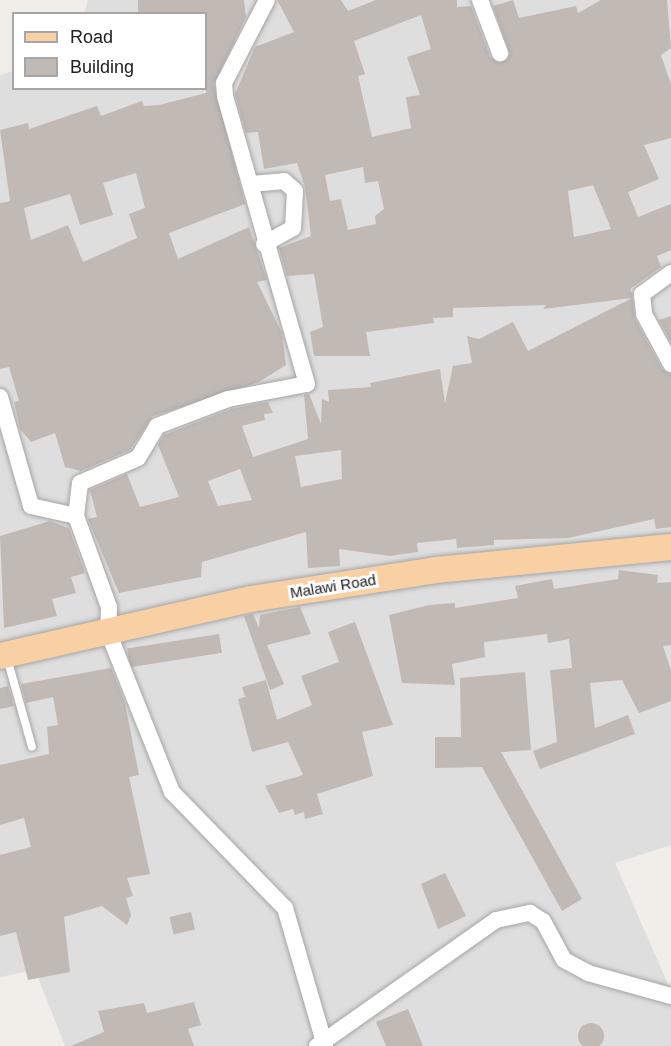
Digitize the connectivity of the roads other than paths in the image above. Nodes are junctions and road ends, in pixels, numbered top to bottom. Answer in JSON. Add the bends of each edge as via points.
{"nodes":[{"id":1,"x":267,"y":0,"type":"edge"},
{"id":2,"x":480,"y":0,"type":"edge"},
{"id":3,"x":500,"y":52,"type":"dead end"},
{"id":4,"x":251,"y":184,"type":"junction"},
{"id":5,"x":264,"y":244,"type":"junction"},
{"id":6,"x":671,"y":273,"type":"edge"},
{"id":7,"x":671,"y":364,"type":"edge"},
{"id":8,"x":0,"y":397,"type":"edge"},
{"id":9,"x":76,"y":516,"type":"junction"},
{"id":10,"x":671,"y":547,"type":"edge"},
{"id":11,"x":108,"y":632,"type":"junction"},
{"id":12,"x":3,"y":656,"type":"edge"},
{"id":13,"x":32,"y":747,"type":"dead end"},
{"id":14,"x":671,"y":996,"type":"edge"},
{"id":15,"x":321,"y":1044,"type":"edge"}],
"edges":[{"from":1,"to":4,"type":"street","via":[[224,83],[229,121]]},
{"from":2,"to":3,"type":"street"},
{"from":4,"to":5,"type":"street"},
{"from":4,"to":5,"type":"street","via":[[284,181],[295,191],[293,228]]},
{"from":5,"to":9,"type":"street","via":[[285,298],[307,384],[228,399],[157,426],[138,458],[80,483]]},
{"from":6,"to":7,"type":"street","via":[[642,294],[644,314]]},
{"from":8,"to":9,"type":"street","via":[[31,506]]},
{"from":9,"to":11,"type":"street","via":[[109,607]]},
{"from":10,"to":11,"type":"main road","name":"Malawi Road","via":[[436,570],[251,599]]},
{"from":11,"to":12,"type":"main road","name":"Malawi Road"},
{"from":11,"to":15,"type":"street","via":[[172,792],[285,908]]},
{"from":12,"to":13,"type":"lane"},
{"from":14,"to":15,"type":"street","via":[[588,973],[564,960],[543,921],[530,913],[496,920]]}]}
